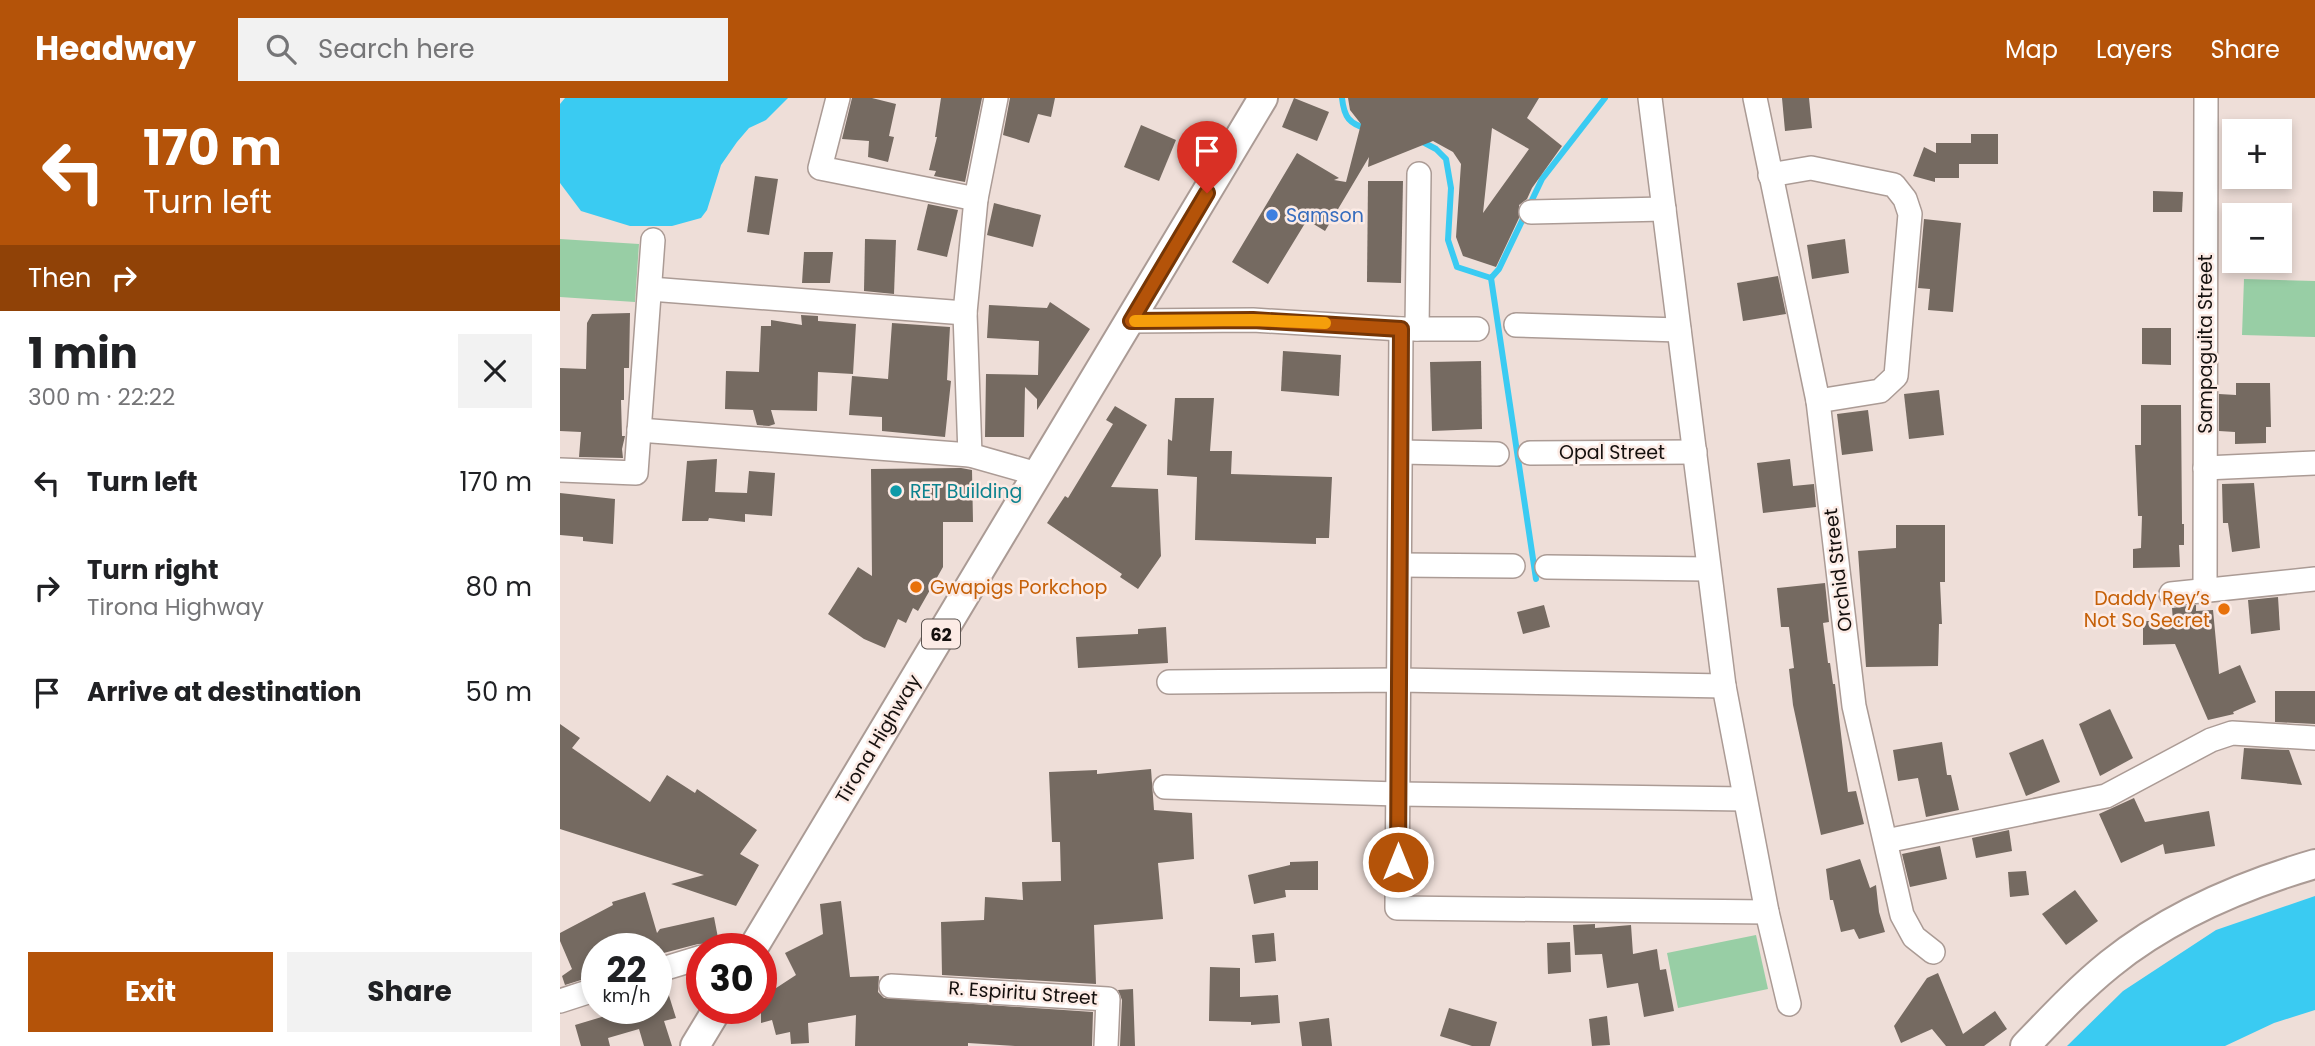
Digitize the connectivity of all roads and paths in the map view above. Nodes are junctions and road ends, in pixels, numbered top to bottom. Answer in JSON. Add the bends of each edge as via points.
{"nodes":[{"id":1,"x":838,"y":98,"type":"edge"},
{"id":2,"x":996,"y":98,"type":"edge"},
{"id":3,"x":1263,"y":98,"type":"edge"},
{"id":4,"x":1650,"y":98,"type":"edge"},
{"id":5,"x":1755,"y":98,"type":"edge"},
{"id":6,"x":2206,"y":98,"type":"edge"},
{"id":7,"x":1419,"y":174,"type":"dead end"},
{"id":8,"x":1770,"y":175,"type":"junction"},
{"id":9,"x":976,"y":199,"type":"junction"},
{"id":10,"x":1664,"y":209,"type":"junction"},
{"id":11,"x":1531,"y":212,"type":"dead end"},
{"id":12,"x":653,"y":240,"type":"dead end"},
{"id":13,"x":650,"y":289,"type":"junction"},
{"id":14,"x":965,"y":313,"type":"junction"},
{"id":15,"x":1131,"y":321,"type":"junction"},
{"id":16,"x":1516,"y":325,"type":"dead end"},
{"id":17,"x":1409,"y":329,"type":"junction"},
{"id":18,"x":1477,"y":329,"type":"dead end"},
{"id":19,"x":1679,"y":330,"type":"junction"},
{"id":20,"x":1818,"y":401,"type":"junction"},
{"id":21,"x":639,"y":430,"type":"junction"},
{"id":22,"x":1401,"y":452,"type":"junction"},
{"id":23,"x":1695,"y":452,"type":"junction"},
{"id":24,"x":1530,"y":453,"type":"dead end"},
{"id":25,"x":1497,"y":454,"type":"dead end"},
{"id":26,"x":970,"y":455,"type":"junction"},
{"id":27,"x":2315,"y":463,"type":"edge"},
{"id":28,"x":2205,"y":468,"type":"junction"},
{"id":29,"x":560,"y":470,"type":"edge"},
{"id":30,"x":1037,"y":474,"type":"junction"},
{"id":31,"x":1400,"y":565,"type":"junction"},
{"id":32,"x":1513,"y":566,"type":"dead end"},
{"id":33,"x":1547,"y":567,"type":"dead end"},
{"id":34,"x":1707,"y":569,"type":"junction"},
{"id":35,"x":2315,"y":579,"type":"edge"},
{"id":36,"x":2205,"y":589,"type":"junction"},
{"id":37,"x":2171,"y":594,"type":"dead end"},
{"id":38,"x":1399,"y":680,"type":"junction"},
{"id":39,"x":1170,"y":682,"type":"dead end"},
{"id":40,"x":1724,"y":686,"type":"junction"},
{"id":41,"x":2315,"y":738,"type":"edge"},
{"id":42,"x":1165,"y":787,"type":"dead end"},
{"id":43,"x":1398,"y":794,"type":"junction"},
{"id":44,"x":1744,"y":799,"type":"junction"},
{"id":45,"x":1886,"y":841,"type":"junction"},
{"id":46,"x":2315,"y":864,"type":"edge"},
{"id":47,"x":1767,"y":912,"type":"junction"},
{"id":48,"x":761,"y":933,"type":"edge"},
{"id":49,"x":1933,"y":952,"type":"dead end"},
{"id":50,"x":891,"y":986,"type":"dead end"},
{"id":51,"x":581,"y":994,"type":"edge"},
{"id":52,"x":560,"y":1001,"type":"edge"},
{"id":53,"x":1789,"y":1004,"type":"dead end"},
{"id":54,"x":708,"y":1024,"type":"edge"},
{"id":55,"x":695,"y":1046,"type":"edge"},
{"id":56,"x":1107,"y":1046,"type":"edge"},
{"id":57,"x":2025,"y":1046,"type":"edge"}],
"edges":[{"from":1,"to":9,"type":"street","via":[[820,168]]},
{"from":2,"to":9,"type":"street"},
{"from":3,"to":15,"type":"main road","name":"Tirona Highway","number":"62"},
{"from":4,"to":10,"type":"street"},
{"from":5,"to":8,"type":"street","name":"Orchid Street"},
{"from":6,"to":28,"type":"street","name":"Sampaguita Street"},
{"from":7,"to":17,"type":"street"},
{"from":8,"to":20,"type":"street","name":"Orchid Street"},
{"from":8,"to":20,"type":"street","via":[[1811,167],[1894,185],[1910,214],[1896,376],[1880,391]]},
{"from":9,"to":14,"type":"street"},
{"from":10,"to":11,"type":"street"},
{"from":10,"to":19,"type":"street"},
{"from":12,"to":13,"type":"street"},
{"from":13,"to":14,"type":"street"},
{"from":13,"to":21,"type":"street"},
{"from":14,"to":26,"type":"street"},
{"from":15,"to":17,"type":"street","via":[[1253,320]]},
{"from":15,"to":30,"type":"main road","name":"Tirona Highway","number":"62"},
{"from":16,"to":19,"type":"street"},
{"from":17,"to":18,"type":"street"},
{"from":17,"to":22,"type":"street"},
{"from":19,"to":23,"type":"street"},
{"from":20,"to":45,"type":"street","name":"Orchid Street","via":[[1854,706]]},
{"from":21,"to":26,"type":"street"},
{"from":21,"to":29,"type":"street","via":[[636,473]]},
{"from":22,"to":25,"type":"street"},
{"from":22,"to":31,"type":"street"},
{"from":23,"to":24,"type":"street","name":"Opal Street"},
{"from":23,"to":34,"type":"street"},
{"from":26,"to":30,"type":"street"},
{"from":27,"to":28,"type":"street"},
{"from":28,"to":36,"type":"street","name":"Sampaguita Street"},
{"from":30,"to":48,"type":"main road","name":"Tirona Highway","number":"62"},
{"from":31,"to":32,"type":"street"},
{"from":31,"to":38,"type":"street"},
{"from":33,"to":34,"type":"street"},
{"from":34,"to":40,"type":"street"},
{"from":35,"to":36,"type":"street"},
{"from":36,"to":37,"type":"street"},
{"from":38,"to":39,"type":"street"},
{"from":38,"to":40,"type":"street"},
{"from":38,"to":43,"type":"street"},
{"from":40,"to":44,"type":"street"},
{"from":41,"to":45,"type":"street","via":[[2232,733],[2106,796]]},
{"from":42,"to":43,"type":"street"},
{"from":43,"to":44,"type":"street"},
{"from":43,"to":47,"type":"street","via":[[1397,908]]},
{"from":44,"to":47,"type":"street"},
{"from":45,"to":49,"type":"street","name":"Orchid Street","via":[[1902,915],[1914,937]]},
{"from":46,"to":57,"type":"main road","via":[[2272,877],[2155,932],[2110,964]]},
{"from":47,"to":53,"type":"street"},
{"from":50,"to":56,"type":"street","name":"R. Espiritu Street","via":[[1108,999]]},
{"from":51,"to":52,"type":"street"},
{"from":54,"to":55,"type":"main road"}]}
